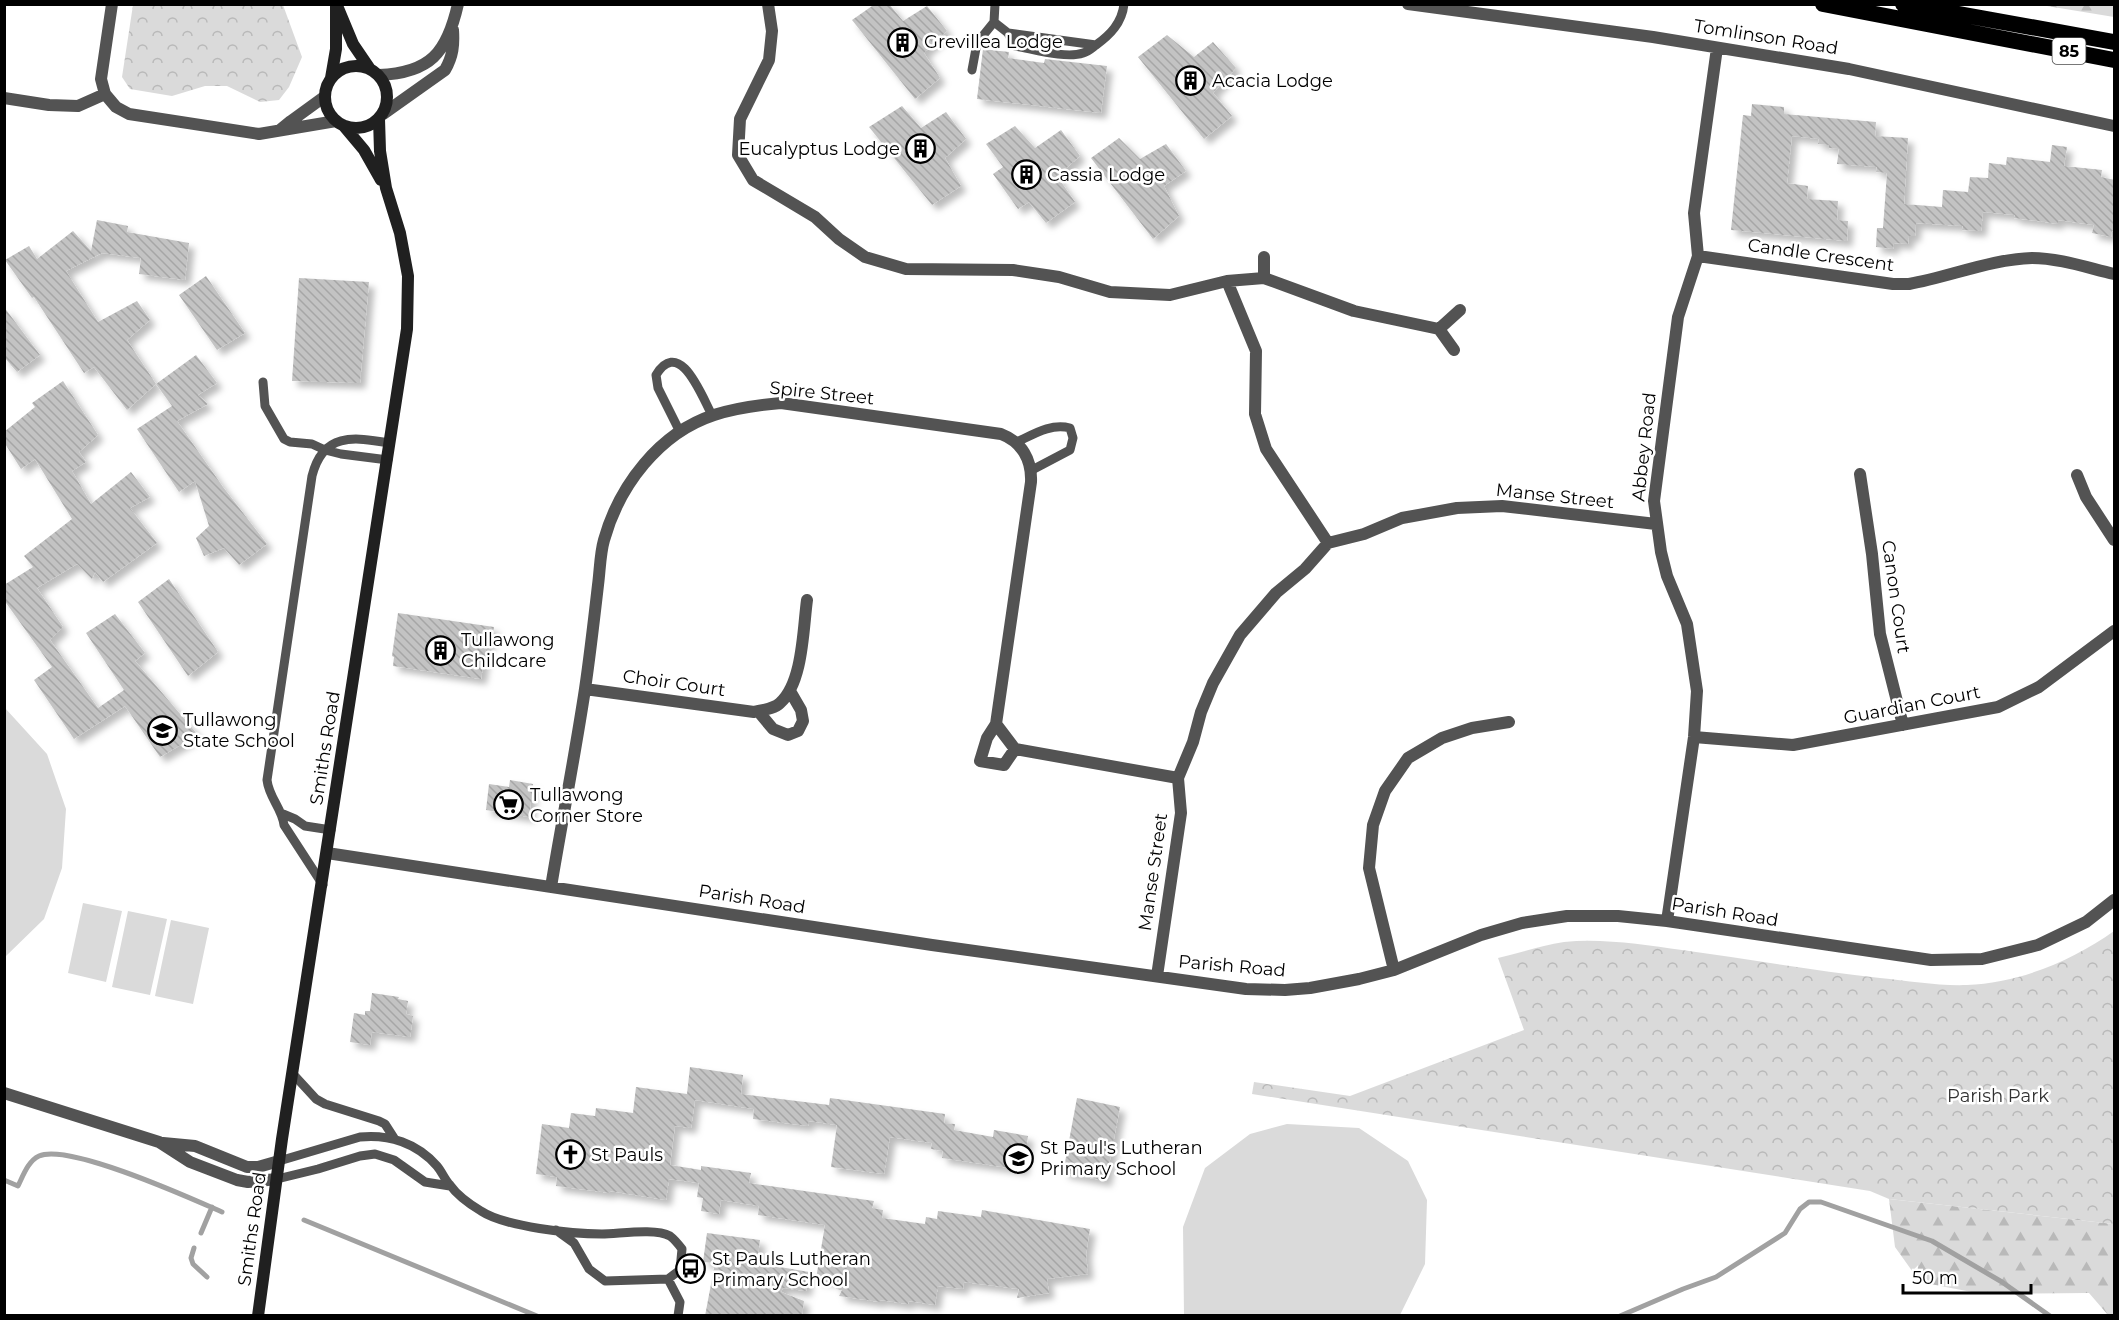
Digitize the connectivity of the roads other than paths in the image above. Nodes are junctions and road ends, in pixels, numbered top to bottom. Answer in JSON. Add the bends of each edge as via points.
{"nodes":[{"id":1,"x":112,"y":4,"type":"edge"},
{"id":2,"x":336,"y":4,"type":"edge"},
{"id":3,"x":458,"y":4,"type":"edge"},
{"id":4,"x":768,"y":4,"type":"edge"},
{"id":5,"x":995,"y":4,"type":"edge"},
{"id":6,"x":1124,"y":4,"type":"edge"},
{"id":7,"x":1408,"y":4,"type":"edge"},
{"id":8,"x":1823,"y":4,"type":"edge"},
{"id":9,"x":1903,"y":4,"type":"edge"},
{"id":10,"x":994,"y":22,"type":"junction"},
{"id":11,"x":453,"y":30,"type":"junction"},
{"id":12,"x":2115,"y":42,"type":"edge"},
{"id":13,"x":1717,"y":48,"type":"junction"},
{"id":14,"x":2115,"y":60,"type":"edge"},
{"id":15,"x":972,"y":70,"type":"dead end"},
{"id":16,"x":374,"y":72,"type":"junction"},
{"id":17,"x":331,"y":78,"type":"junction"},
{"id":18,"x":105,"y":94,"type":"junction"},
{"id":19,"x":324,"y":97,"type":"junction"},
{"id":20,"x":4,"y":98,"type":"edge"},
{"id":21,"x":381,"y":116,"type":"junction"},
{"id":22,"x":339,"y":123,"type":"junction"},
{"id":23,"x":2115,"y":126,"type":"edge"},
{"id":24,"x":280,"y":131,"type":"junction"},
{"id":25,"x":386,"y":188,"type":"junction"},
{"id":26,"x":1698,"y":256,"type":"junction"},
{"id":27,"x":1264,"y":257,"type":"dead end"},
{"id":28,"x":2115,"y":274,"type":"edge"},
{"id":29,"x":1264,"y":278,"type":"junction"},
{"id":30,"x":1227,"y":282,"type":"junction"},
{"id":31,"x":1460,"y":310,"type":"dead end"},
{"id":32,"x":1438,"y":329,"type":"junction"},
{"id":33,"x":1454,"y":350,"type":"dead end"},
{"id":34,"x":263,"y":382,"type":"dead end"},
{"id":35,"x":712,"y":416,"type":"junction"},
{"id":36,"x":680,"y":432,"type":"junction"},
{"id":37,"x":1017,"y":442,"type":"junction"},
{"id":38,"x":390,"y":443,"type":"junction"},
{"id":39,"x":325,"y":450,"type":"junction"},
{"id":40,"x":388,"y":460,"type":"junction"},
{"id":41,"x":1032,"y":470,"type":"junction"},
{"id":42,"x":1860,"y":474,"type":"dead end"},
{"id":43,"x":2077,"y":475,"type":"dead end"},
{"id":44,"x":1656,"y":524,"type":"junction"},
{"id":45,"x":2115,"y":540,"type":"edge"},
{"id":46,"x":1328,"y":543,"type":"junction"},
{"id":47,"x":807,"y":600,"type":"dead end"},
{"id":48,"x":2115,"y":631,"type":"edge"},
{"id":49,"x":585,"y":689,"type":"junction"},
{"id":50,"x":790,"y":691,"type":"junction"},
{"id":51,"x":758,"y":711,"type":"junction"},
{"id":52,"x":1509,"y":722,"type":"dead end"},
{"id":53,"x":996,"y":724,"type":"junction"},
{"id":54,"x":1902,"y":725,"type":"junction"},
{"id":55,"x":1694,"y":737,"type":"junction"},
{"id":56,"x":1015,"y":749,"type":"junction"},
{"id":57,"x":1178,"y":778,"type":"junction"},
{"id":58,"x":283,"y":814,"type":"junction"},
{"id":59,"x":331,"y":830,"type":"junction"},
{"id":60,"x":327,"y":854,"type":"junction"},
{"id":61,"x":322,"y":885,"type":"junction"},
{"id":62,"x":551,"y":887,"type":"junction"},
{"id":63,"x":2115,"y":900,"type":"edge"},
{"id":64,"x":1667,"y":921,"type":"junction"},
{"id":65,"x":1394,"y":970,"type":"junction"},
{"id":66,"x":1157,"y":976,"type":"junction"},
{"id":67,"x":293,"y":1074,"type":"junction"},
{"id":68,"x":4,"y":1093,"type":"edge"},
{"id":69,"x":394,"y":1138,"type":"junction"},
{"id":70,"x":159,"y":1142,"type":"junction"},
{"id":71,"x":279,"y":1161,"type":"junction"},
{"id":72,"x":277,"y":1179,"type":"junction"},
{"id":73,"x":450,"y":1186,"type":"junction"},
{"id":74,"x":556,"y":1230,"type":"junction"},
{"id":75,"x":668,"y":1279,"type":"junction"},
{"id":76,"x":258,"y":1316,"type":"edge"},
{"id":77,"x":678,"y":1316,"type":"edge"}],
"edges":[{"from":1,"to":18,"type":"street","via":[[101,79]]},
{"from":2,"to":16,"type":"main road","via":[[353,44]]},
{"from":2,"to":17,"type":"main road","via":[[336,49]]},
{"from":3,"to":11,"type":"street"},
{"from":4,"to":30,"type":"street","via":[[769,60],[740,119],[738,155],[753,180],[815,217],[865,257],[906,269],[1013,270],[1059,277],[1110,292],[1170,295]]},
{"from":5,"to":10,"type":"lane"},
{"from":6,"to":10,"type":"lane","via":[[1112,33],[1084,53],[1015,46],[1008,33]]},
{"from":7,"to":13,"type":"street","name":"Tomlinson Road"},
{"from":8,"to":14,"type":"highway","number":"85"},
{"from":9,"to":12,"type":"highway","number":"85"},
{"from":10,"to":15,"type":"lane","via":[[976,43]]},
{"from":11,"to":16,"type":"street","via":[[432,60],[417,69],[401,74]]},
{"from":11,"to":21,"type":"street","via":[[454,48],[445,70]]},
{"from":13,"to":23,"type":"street","name":"Tomlinson Road","via":[[1849,69]]},
{"from":13,"to":26,"type":"street","name":"Abbey Road","via":[[1694,213]]},
{"from":16,"to":17,"type":"main road","via":[[349,66]]},
{"from":16,"to":21,"type":"main road","via":[[388,94]]},
{"from":17,"to":19,"type":"main road"},
{"from":18,"to":20,"type":"street","via":[[78,106]]},
{"from":18,"to":24,"type":"street","via":[[129,114],[241,132]]},
{"from":19,"to":22,"type":"main road","via":[[327,110]]},
{"from":19,"to":24,"type":"street"},
{"from":21,"to":22,"type":"main road","via":[[362,128]]},
{"from":21,"to":25,"type":"main road","name":"Smiths Road","via":[[380,151]]},
{"from":22,"to":24,"type":"street"},
{"from":22,"to":25,"type":"main road","name":"Smiths Road","via":[[364,150]]},
{"from":25,"to":38,"type":"main road","name":"Smiths Road","via":[[400,233],[409,292]]},
{"from":26,"to":28,"type":"street","name":"Candle Crescent","via":[[1893,284],[2032,258]]},
{"from":26,"to":44,"type":"street","name":"Abbey Road","via":[[1678,317],[1654,501]]},
{"from":27,"to":29,"type":"street"},
{"from":29,"to":30,"type":"street"},
{"from":29,"to":32,"type":"street","via":[[1354,311]]},
{"from":30,"to":46,"type":"street","via":[[1256,351],[1255,414],[1266,449]]},
{"from":31,"to":32,"type":"street"},
{"from":32,"to":33,"type":"street"},
{"from":34,"to":39,"type":"lane","via":[[265,406],[284,439]]},
{"from":35,"to":36,"type":"street","name":"Spire Street"},
{"from":35,"to":36,"type":"lane","via":[[689,371],[677,362],[667,363],[656,375],[658,388]]},
{"from":35,"to":37,"type":"street","name":"Spire Street","via":[[781,403],[1001,434]]},
{"from":36,"to":49,"type":"street","name":"Spire Street","via":[[641,467],[625,488],[612,517],[604,542]]},
{"from":37,"to":41,"type":"street"},
{"from":37,"to":41,"type":"lane","via":[[1060,425],[1070,428],[1070,450]]},
{"from":38,"to":39,"type":"lane","via":[[347,438]]},
{"from":38,"to":40,"type":"main road","name":"Smiths Road"},
{"from":39,"to":40,"type":"lane"},
{"from":39,"to":58,"type":"lane","via":[[312,476],[268,769],[268,791]]},
{"from":40,"to":59,"type":"main road","name":"Smiths Road"},
{"from":41,"to":53,"type":"street"},
{"from":42,"to":54,"type":"street","name":"Canon Court","via":[[1880,634]]},
{"from":43,"to":45,"type":"street","via":[[2086,497]]},
{"from":44,"to":46,"type":"street","name":"Manse Street","via":[[1502,506],[1457,508],[1402,519]]},
{"from":44,"to":55,"type":"street","name":"Abbey Road","via":[[1667,576],[1686,624],[1693,657],[1697,690]]},
{"from":46,"to":57,"type":"street","name":"Manse Street","via":[[1276,593],[1240,635],[1213,683]]},
{"from":47,"to":50,"type":"street","via":[[799,661]]},
{"from":48,"to":54,"type":"street","name":"Guardian Court","via":[[2039,687],[1998,707]]},
{"from":49,"to":51,"type":"street","name":"Choir Court"},
{"from":49,"to":62,"type":"street","name":"Spire Street"},
{"from":50,"to":51,"type":"street","via":[[779,705]]},
{"from":50,"to":51,"type":"street","via":[[801,710],[803,721],[798,730],[788,735],[773,729]]},
{"from":52,"to":65,"type":"street","via":[[1442,738],[1408,758],[1385,791],[1373,825],[1369,868]]},
{"from":53,"to":56,"type":"street"},
{"from":53,"to":56,"type":"street","via":[[980,761],[1004,765]]},
{"from":54,"to":55,"type":"street","name":"Guardian Court","via":[[1793,745]]},
{"from":55,"to":64,"type":"street","name":"Abbey Road"},
{"from":56,"to":57,"type":"street"},
{"from":57,"to":66,"type":"street","name":"Manse Street","via":[[1181,813]]},
{"from":58,"to":59,"type":"lane","via":[[305,826]]},
{"from":58,"to":61,"type":"lane","via":[[284,825]]},
{"from":59,"to":60,"type":"main road","name":"Smiths Road"},
{"from":60,"to":61,"type":"main road","name":"Smiths Road"},
{"from":60,"to":62,"type":"street","name":"Parish Road"},
{"from":61,"to":67,"type":"main road","name":"Smiths Road"},
{"from":62,"to":66,"type":"street","name":"Parish Road"},
{"from":63,"to":64,"type":"street","name":"Parish Road","via":[[2086,922],[2038,945],[1982,959],[1931,960]]},
{"from":64,"to":65,"type":"street","name":"Parish Road","via":[[1567,916],[1522,923]]},
{"from":65,"to":66,"type":"street","name":"Parish Road","via":[[1335,985],[1285,990],[1246,989]]},
{"from":67,"to":69,"type":"lane","via":[[316,1099],[379,1120]]},
{"from":67,"to":71,"type":"main road","name":"Smiths Road"},
{"from":68,"to":70,"type":"street"},
{"from":69,"to":71,"type":"lane","via":[[360,1137]]},
{"from":69,"to":73,"type":"lane","via":[[427,1157]]},
{"from":70,"to":71,"type":"street","via":[[195,1146],[247,1167]]},
{"from":70,"to":72,"type":"street","via":[[190,1162],[237,1180]]},
{"from":71,"to":72,"type":"main road","name":"Smiths Road"},
{"from":72,"to":73,"type":"lane","via":[[375,1154],[394,1160],[425,1182]]},
{"from":72,"to":76,"type":"main road","name":"Smiths Road"},
{"from":73,"to":74,"type":"lane","via":[[491,1216]]},
{"from":74,"to":75,"type":"lane","via":[[574,1243],[589,1269],[605,1281]]},
{"from":74,"to":75,"type":"lane","via":[[670,1236],[682,1249],[680,1270]]},
{"from":75,"to":77,"type":"lane","via":[[680,1302]]}]}
